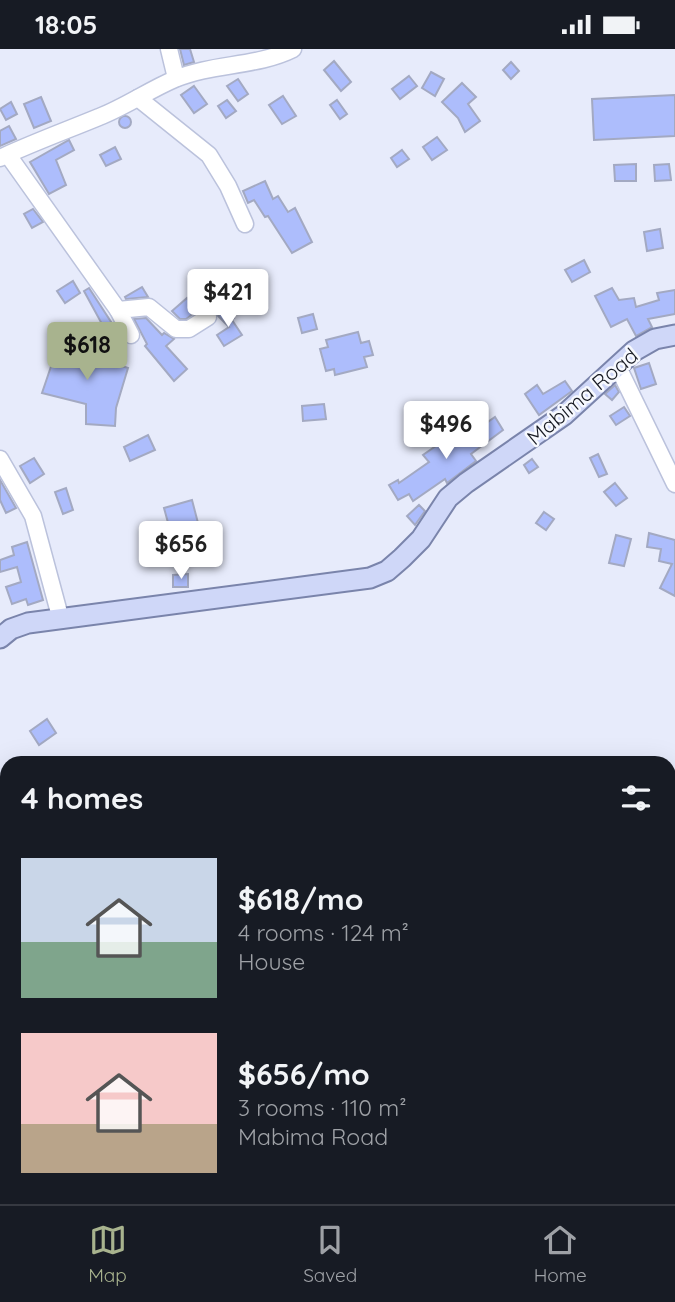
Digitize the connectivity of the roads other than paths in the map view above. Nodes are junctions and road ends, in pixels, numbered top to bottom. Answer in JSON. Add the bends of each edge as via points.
{"nodes":[{"id":1,"x":169,"y":49,"type":"edge"},
{"id":2,"x":293,"y":49,"type":"edge"},
{"id":3,"x":176,"y":78,"type":"junction"},
{"id":4,"x":138,"y":98,"type":"junction"},
{"id":5,"x":4,"y":157,"type":"edge"},
{"id":6,"x":245,"y":225,"type":"dead end"},
{"id":7,"x":118,"y":310,"type":"junction"},
{"id":8,"x":208,"y":317,"type":"dead end"},
{"id":9,"x":131,"y":335,"type":"dead end"},
{"id":10,"x":675,"y":335,"type":"edge"},
{"id":11,"x":617,"y":365,"type":"junction"},
{"id":12,"x":0,"y":459,"type":"edge"},
{"id":13,"x":675,"y":484,"type":"edge"},
{"id":14,"x":61,"y":620,"type":"junction"},
{"id":15,"x":0,"y":638,"type":"edge"}],
"edges":[{"from":1,"to":3,"type":"street"},
{"from":2,"to":3,"type":"street","via":[[277,57]]},
{"from":3,"to":4,"type":"street"},
{"from":4,"to":5,"type":"street"},
{"from":4,"to":6,"type":"street","via":[[209,155],[229,186]]},
{"from":5,"to":7,"type":"street"},
{"from":7,"to":8,"type":"street","via":[[149,307],[176,330],[189,329]]},
{"from":7,"to":9,"type":"street"},
{"from":10,"to":11,"type":"main road","name":"Mabima Road","via":[[655,339]]},
{"from":11,"to":13,"type":"street"},
{"from":11,"to":14,"type":"main road","name":"Mabima Road","via":[[564,415],[448,498],[421,538],[387,571],[370,578]]},
{"from":12,"to":14,"type":"street","via":[[33,516]]},
{"from":14,"to":15,"type":"main road","name":"Mabima Road","via":[[28,623]]}]}
